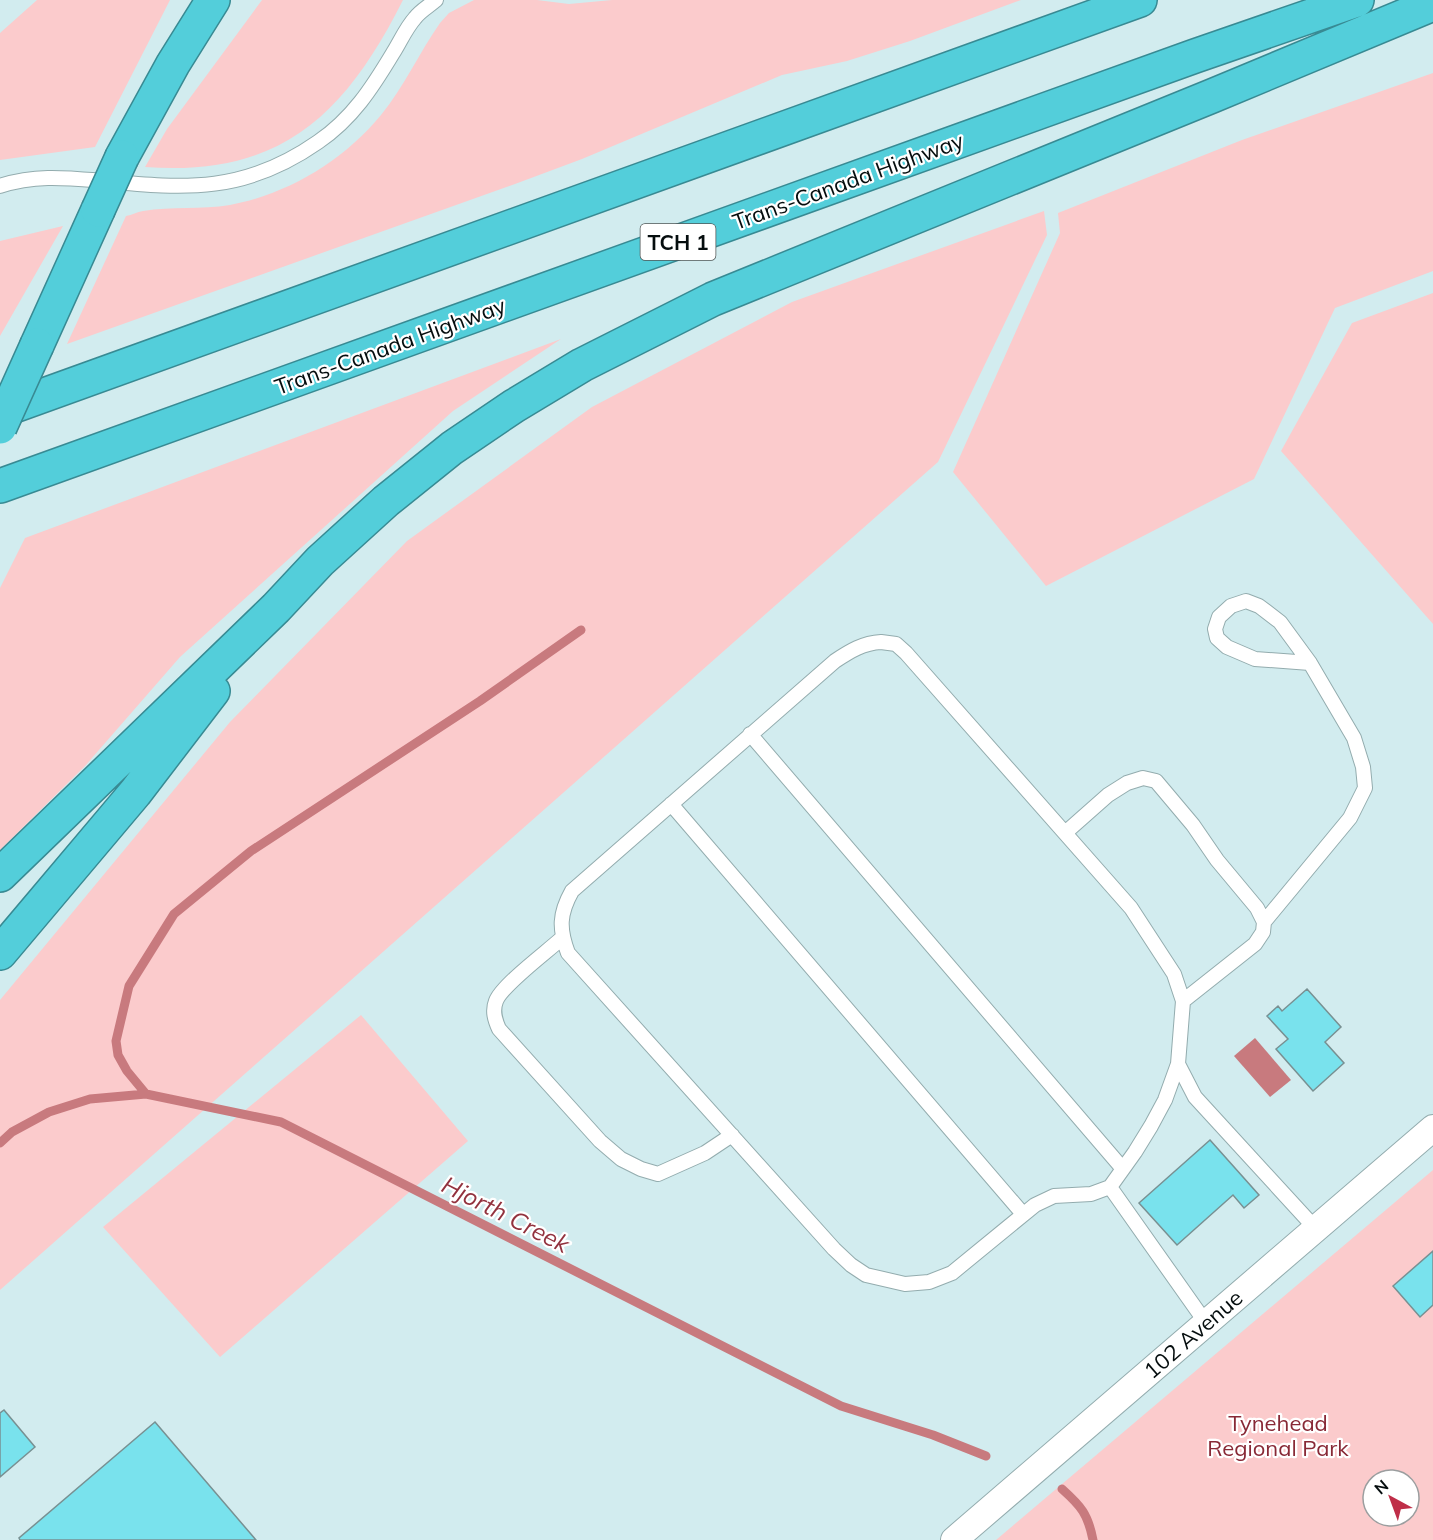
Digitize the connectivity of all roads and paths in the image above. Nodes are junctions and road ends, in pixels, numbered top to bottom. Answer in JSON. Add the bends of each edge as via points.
{"nodes":[{"id":1,"x":213,"y":0,"type":"edge"},
{"id":2,"x":418,"y":0,"type":"edge"},
{"id":3,"x":436,"y":0,"type":"edge"},
{"id":4,"x":1140,"y":0,"type":"edge"},
{"id":5,"x":1357,"y":0,"type":"edge"},
{"id":6,"x":1433,"y":4,"type":"edge"},
{"id":7,"x":415,"y":18,"type":"junction"},
{"id":8,"x":0,"y":186,"type":"edge"},
{"id":9,"x":0,"y":411,"type":"edge"},
{"id":10,"x":0,"y":427,"type":"edge"},
{"id":11,"x":0,"y":486,"type":"edge"},
{"id":12,"x":276,"y":608,"type":"junction"},
{"id":13,"x":1310,"y":663,"type":"junction"},
{"id":14,"x":750,"y":734,"type":"junction"},
{"id":15,"x":671,"y":804,"type":"junction"},
{"id":16,"x":1065,"y":833,"type":"junction"},
{"id":17,"x":0,"y":874,"type":"edge"},
{"id":18,"x":1264,"y":921,"type":"junction"},
{"id":19,"x":562,"y":938,"type":"junction"},
{"id":20,"x":0,"y":953,"type":"edge"},
{"id":21,"x":1184,"y":1001,"type":"junction"},
{"id":22,"x":1178,"y":1064,"type":"junction"},
{"id":23,"x":1433,"y":1128,"type":"edge"},
{"id":24,"x":732,"y":1135,"type":"junction"},
{"id":25,"x":1123,"y":1170,"type":"junction"},
{"id":26,"x":1110,"y":1187,"type":"junction"},
{"id":27,"x":1023,"y":1215,"type":"junction"},
{"id":28,"x":1316,"y":1229,"type":"junction"},
{"id":29,"x":1206,"y":1323,"type":"junction"},
{"id":30,"x":954,"y":1540,"type":"edge"}],
"edges":[{"from":1,"to":10,"type":"highway","bridge":true,"via":[[172,64],[122,157]]},
{"from":2,"to":7,"type":"lane"},
{"from":3,"to":7,"type":"lane"},
{"from":4,"to":9,"type":"highway"},
{"from":5,"to":11,"type":"highway","name":"Trans-Canada Highway","number":"TCH 1"},
{"from":6,"to":12,"type":"highway","via":[[713,299],[582,365],[452,448],[320,561]]},
{"from":7,"to":8,"type":"lane","via":[[375,84],[343,123],[309,148],[245,178],[207,186],[169,187],[51,176]]},
{"from":12,"to":17,"type":"highway"},
{"from":12,"to":20,"type":"highway","via":[[135,793]]},
{"from":13,"to":13,"type":"lane","via":[[1280,622],[1259,606],[1246,602],[1231,606],[1219,617],[1217,638],[1227,647],[1255,660]]},
{"from":13,"to":18,"type":"lane","via":[[1354,738],[1365,788],[1350,818]]},
{"from":14,"to":15,"type":"lane"},
{"from":14,"to":16,"type":"lane","via":[[852,650],[868,643],[896,644]]},
{"from":14,"to":25,"type":"lane"},
{"from":15,"to":19,"type":"lane","via":[[572,891],[561,914]]},
{"from":15,"to":27,"type":"lane"},
{"from":16,"to":18,"type":"lane","via":[[1126,783],[1143,778],[1156,781]]},
{"from":16,"to":21,"type":"lane","via":[[1131,908],[1174,975]]},
{"from":18,"to":21,"type":"lane","via":[[1256,944]]},
{"from":19,"to":24,"type":"lane","via":[[568,953]]},
{"from":19,"to":24,"type":"lane","via":[[496,1000],[494,1015],[499,1029],[600,1141],[621,1159],[641,1169],[658,1173],[705,1153]]},
{"from":21,"to":22,"type":"lane"},
{"from":22,"to":25,"type":"lane","via":[[1165,1100]]},
{"from":22,"to":28,"type":"lane","via":[[1195,1097]]},
{"from":23,"to":28,"type":"street","name":"102 Avenue"},
{"from":24,"to":27,"type":"lane","via":[[834,1249],[867,1275],[905,1284],[929,1282],[952,1273]]},
{"from":25,"to":26,"type":"lane"},
{"from":26,"to":27,"type":"lane","via":[[1091,1194],[1053,1196]]},
{"from":26,"to":29,"type":"lane"},
{"from":28,"to":29,"type":"street","name":"102 Avenue"},
{"from":29,"to":30,"type":"street","name":"102 Avenue"}]}
